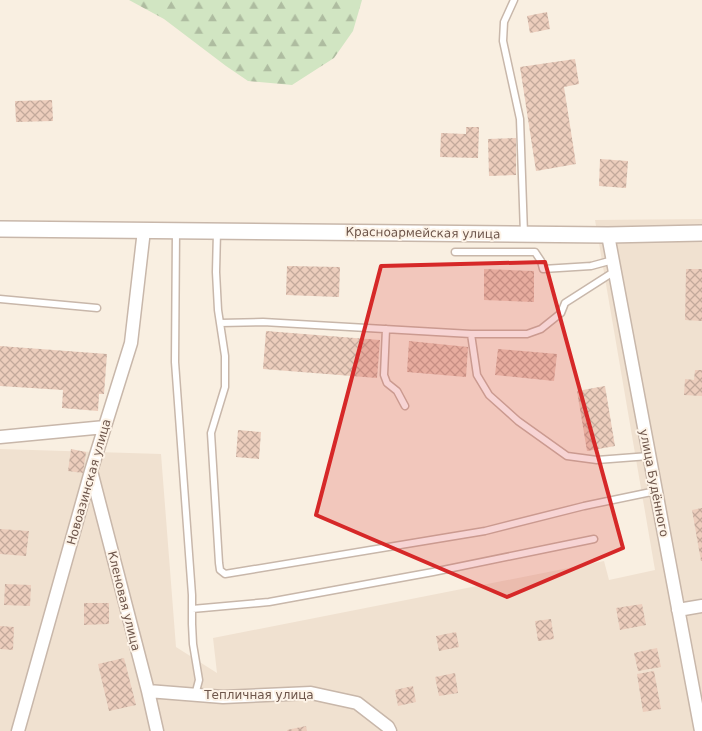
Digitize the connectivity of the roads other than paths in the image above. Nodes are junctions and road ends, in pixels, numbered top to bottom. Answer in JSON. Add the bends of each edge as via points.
{"nodes":[{"id":1,"x":514,"y":0,"type":"edge"},
{"id":2,"x":0,"y":229,"type":"edge"},
{"id":3,"x":144,"y":230,"type":"junction"},
{"id":4,"x":176,"y":230,"type":"junction"},
{"id":5,"x":217,"y":231,"type":"junction"},
{"id":6,"x":702,"y":233,"type":"edge"},
{"id":7,"x":524,"y":234,"type":"junction"},
{"id":8,"x":608,"y":235,"type":"junction"},
{"id":9,"x":455,"y":252,"type":"dead end"},
{"id":10,"x":614,"y":266,"type":"junction"},
{"id":11,"x":0,"y":300,"type":"edge"},
{"id":12,"x":97,"y":308,"type":"dead end"},
{"id":13,"x":220,"y":323,"type":"junction"},
{"id":14,"x":386,"y":329,"type":"junction"},
{"id":15,"x":472,"y":334,"type":"junction"},
{"id":16,"x":405,"y":406,"type":"dead end"},
{"id":17,"x":105,"y":427,"type":"junction"},
{"id":18,"x":0,"y":437,"type":"edge"},
{"id":19,"x":649,"y":456,"type":"junction"},
{"id":20,"x":91,"y":471,"type":"junction"},
{"id":21,"x":656,"y":491,"type":"junction"},
{"id":22,"x":594,"y":539,"type":"dead end"},
{"id":23,"x":702,"y":606,"type":"edge"},
{"id":24,"x":192,"y":609,"type":"junction"},
{"id":25,"x":678,"y":610,"type":"junction"},
{"id":26,"x":148,"y":691,"type":"junction"},
{"id":27,"x":194,"y":695,"type":"junction"},
{"id":28,"x":698,"y":697,"type":"edge"},
{"id":29,"x":18,"y":731,"type":"edge"},
{"id":30,"x":157,"y":731,"type":"edge"},
{"id":31,"x":390,"y":731,"type":"edge"},
{"id":32,"x":701,"y":731,"type":"edge"}],
"edges":[{"from":1,"to":7,"type":"lane","via":[[504,22],[503,41],[520,119]]},
{"from":2,"to":3,"type":"street","name":"Красноармейская улица"},
{"from":3,"to":4,"type":"street","name":"Красноармейская улица"},
{"from":3,"to":17,"type":"street","name":"Новоазинская улица","via":[[131,343]]},
{"from":4,"to":5,"type":"street","name":"Красноармейская улица"},
{"from":4,"to":24,"type":"lane","via":[[175,362]]},
{"from":5,"to":7,"type":"street","name":"Красноармейская улица"},
{"from":5,"to":13,"type":"lane"},
{"from":6,"to":8,"type":"street","name":"Красноармейская улица"},
{"from":7,"to":8,"type":"street","name":"Красноармейская улица"},
{"from":8,"to":10,"type":"street","name":"улица Будённого"},
{"from":9,"to":10,"type":"lane","via":[[535,252],[543,269]]},
{"from":10,"to":15,"type":"lane","via":[[565,303],[561,313],[541,329],[527,334]]},
{"from":10,"to":19,"type":"street","name":"улица Будённого"},
{"from":11,"to":12,"type":"lane"},
{"from":13,"to":14,"type":"lane","via":[[263,322]]},
{"from":13,"to":21,"type":"lane","via":[[225,387],[211,433],[219,563],[220,570],[226,574],[485,531]]},
{"from":14,"to":15,"type":"lane"},
{"from":14,"to":16,"type":"lane","via":[[384,375]]},
{"from":15,"to":19,"type":"lane","via":[[476,375],[489,394],[567,456],[597,460]]},
{"from":17,"to":18,"type":"street"},
{"from":17,"to":20,"type":"street","name":"Новоазинская улица"},
{"from":19,"to":21,"type":"street","name":"улица Будённого"},
{"from":20,"to":26,"type":"street","name":"Кленовая улица"},
{"from":20,"to":29,"type":"street","name":"Новоазинская улица"},
{"from":21,"to":25,"type":"street","name":"улица Будённого"},
{"from":22,"to":24,"type":"lane","via":[[268,602]]},
{"from":23,"to":25,"type":"street"},
{"from":24,"to":27,"type":"lane","via":[[199,680]]},
{"from":25,"to":28,"type":"street","name":"улица Будённого"},
{"from":26,"to":27,"type":"street","name":"Тепличная улица"},
{"from":26,"to":30,"type":"street","name":"Кленовая улица"},
{"from":27,"to":31,"type":"street","name":"Тепличная улица","via":[[311,693],[357,703]]},
{"from":28,"to":32,"type":"street","name":"улица Будённого"}]}
